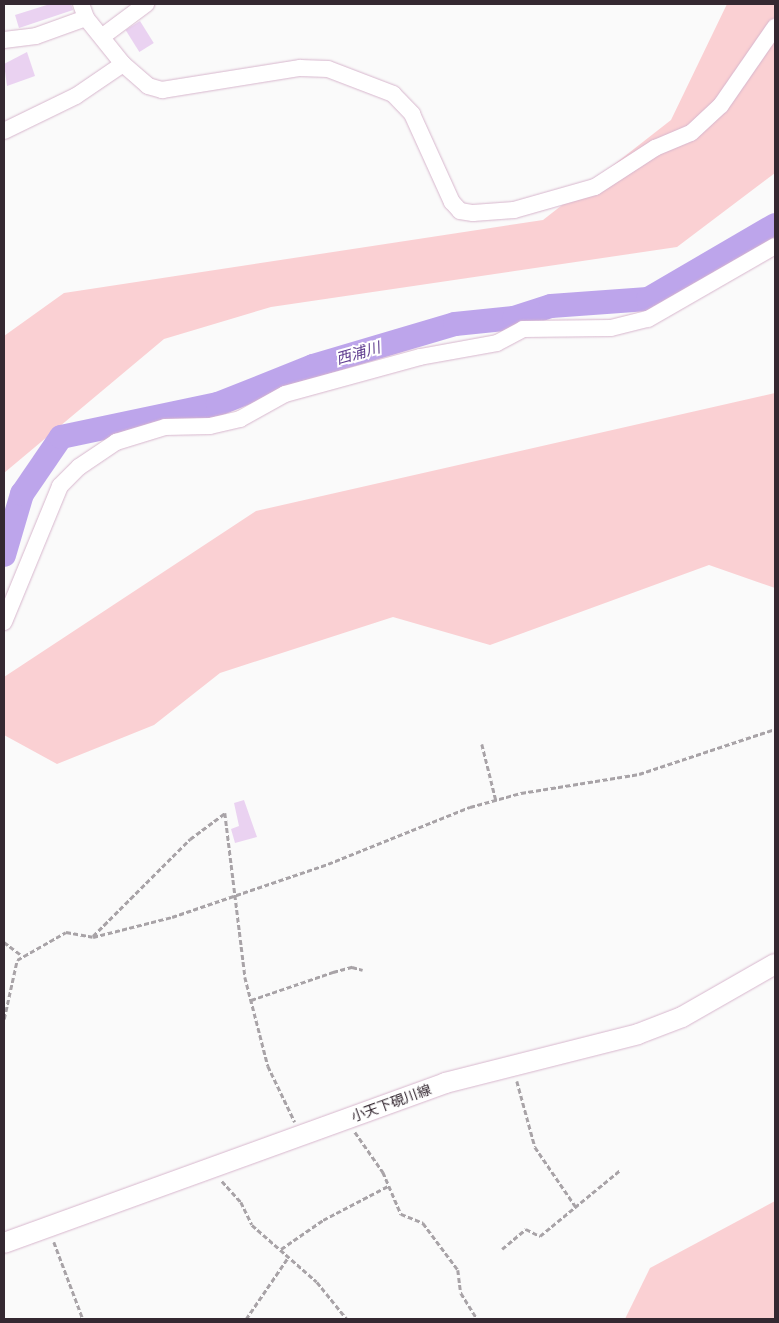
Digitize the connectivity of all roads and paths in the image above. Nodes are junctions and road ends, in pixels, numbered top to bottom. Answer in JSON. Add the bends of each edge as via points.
{"nodes":[{"id":1,"x":146,"y":4,"type":"edge"},
{"id":2,"x":84,"y":11,"type":"edge"},
{"id":3,"x":775,"y":27,"type":"edge"},
{"id":4,"x":103,"y":36,"type":"junction"},
{"id":5,"x":4,"y":40,"type":"edge"},
{"id":6,"x":123,"y":64,"type":"junction"},
{"id":7,"x":4,"y":131,"type":"edge"},
{"id":8,"x":775,"y":246,"type":"edge"},
{"id":9,"x":4,"y":622,"type":"edge"},
{"id":10,"x":775,"y":729,"type":"edge"},
{"id":11,"x":482,"y":744,"type":"dead end"},
{"id":12,"x":496,"y":800,"type":"junction"},
{"id":13,"x":236,"y":897,"type":"junction"},
{"id":14,"x":93,"y":936,"type":"junction"},
{"id":15,"x":4,"y":942,"type":"edge"},
{"id":16,"x":21,"y":955,"type":"junction"},
{"id":17,"x":775,"y":964,"type":"edge"},
{"id":18,"x":363,"y":970,"type":"dead end"},
{"id":19,"x":251,"y":1000,"type":"junction"},
{"id":20,"x":4,"y":1019,"type":"edge"},
{"id":21,"x":513,"y":1065,"type":"junction"},
{"id":22,"x":348,"y":1120,"type":"junction"},
{"id":23,"x":302,"y":1137,"type":"junction"},
{"id":24,"x":211,"y":1169,"type":"junction"},
{"id":25,"x":620,"y":1170,"type":"dead end"},
{"id":26,"x":388,"y":1186,"type":"junction"},
{"id":27,"x":576,"y":1207,"type":"junction"},
{"id":28,"x":48,"y":1227,"type":"junction"},
{"id":29,"x":4,"y":1242,"type":"edge"},
{"id":30,"x":281,"y":1249,"type":"junction"},
{"id":31,"x":502,"y":1249,"type":"dead end"},
{"id":32,"x":289,"y":1256,"type":"junction"},
{"id":33,"x":83,"y":1319,"type":"edge"},
{"id":34,"x":246,"y":1319,"type":"edge"},
{"id":35,"x":347,"y":1319,"type":"edge"},
{"id":36,"x":477,"y":1319,"type":"edge"}],
"edges":[{"from":1,"to":4,"type":"street"},
{"from":2,"to":4,"type":"street"},
{"from":2,"to":5,"type":"street","via":[[36,36]]},
{"from":3,"to":6,"type":"street","via":[[721,105],[692,133],[655,148],[595,187],[514,210],[488,212],[460,211],[452,202],[412,114],[392,94],[328,69],[300,68],[162,90],[148,86]]},
{"from":4,"to":6,"type":"street"},
{"from":6,"to":7,"type":"street","via":[[76,96]]},
{"from":8,"to":9,"type":"street","via":[[648,320],[611,328],[523,329],[497,343],[420,357],[285,394],[240,420],[210,426],[164,427],[116,442],[79,466],[60,486]]},
{"from":10,"to":12,"type":"path","via":[[639,774]]},
{"from":11,"to":12,"type":"path"},
{"from":12,"to":13,"type":"path"},
{"from":13,"to":14,"type":"path"},
{"from":13,"to":14,"type":"path","via":[[225,813],[190,838]]},
{"from":13,"to":19,"type":"path"},
{"from":14,"to":16,"type":"path","via":[[66,932]]},
{"from":15,"to":16,"type":"path"},
{"from":16,"to":20,"type":"path"},
{"from":17,"to":21,"type":"main road","name":"小天下硯川線","via":[[682,1017],[638,1034]]},
{"from":18,"to":19,"type":"path","via":[[352,967],[333,972]]},
{"from":19,"to":23,"type":"path","via":[[268,1066]]},
{"from":21,"to":22,"type":"main road","name":"小天下硯川線","via":[[445,1083]]},
{"from":21,"to":27,"type":"path","via":[[535,1147]]},
{"from":22,"to":23,"type":"main road","name":"小天下硯川線"},
{"from":22,"to":26,"type":"path"},
{"from":23,"to":24,"type":"main road","name":"小天下硯川線"},
{"from":24,"to":28,"type":"main road","name":"小天下硯川線"},
{"from":24,"to":30,"type":"path","via":[[241,1202],[252,1225]]},
{"from":25,"to":27,"type":"path"},
{"from":26,"to":30,"type":"path","via":[[323,1220]]},
{"from":26,"to":36,"type":"path","via":[[401,1214],[423,1223],[458,1270],[461,1293]]},
{"from":27,"to":31,"type":"path","via":[[540,1236],[526,1230]]},
{"from":28,"to":29,"type":"main road","name":"小天下硯川線"},
{"from":28,"to":33,"type":"path"},
{"from":30,"to":32,"type":"path"},
{"from":32,"to":34,"type":"path"},
{"from":32,"to":35,"type":"path"}]}
